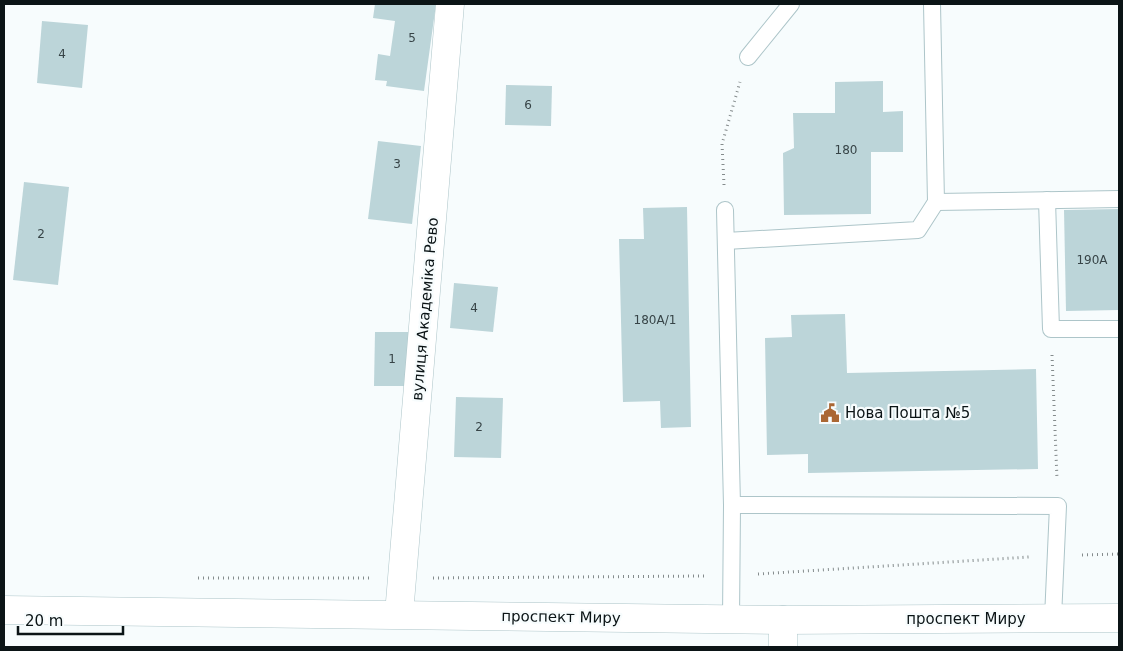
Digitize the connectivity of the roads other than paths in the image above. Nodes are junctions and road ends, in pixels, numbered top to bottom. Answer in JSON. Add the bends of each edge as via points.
{"nodes":[{"id":1,"x":450,"y":4,"type":"edge"},
{"id":2,"x":791,"y":4,"type":"edge"},
{"id":3,"x":932,"y":4,"type":"edge"},
{"id":4,"x":748,"y":57,"type":"road end"},
{"id":5,"x":1119,"y":199,"type":"edge"},
{"id":6,"x":1046,"y":200,"type":"junction"},
{"id":7,"x":936,"y":202,"type":"junction"},
{"id":8,"x":725,"y":210,"type":"road end"},
{"id":9,"x":726,"y":240,"type":"junction"},
{"id":10,"x":1119,"y":329,"type":"edge"},
{"id":11,"x":732,"y":505,"type":"junction"},
{"id":12,"x":4,"y":610,"type":"edge"},
{"id":13,"x":399,"y":614,"type":"junction"},
{"id":14,"x":1054,"y":618,"type":"junction"},
{"id":15,"x":1119,"y":618,"type":"edge"},
{"id":16,"x":731,"y":620,"type":"junction"},
{"id":17,"x":783,"y":620,"type":"junction"},
{"id":18,"x":783,"y":647,"type":"edge"}],
"edges":[{"from":1,"to":13,"type":"main road","name":"вулиця Академіка Рево"},
{"from":2,"to":4,"type":"lane"},
{"from":3,"to":7,"type":"lane"},
{"from":5,"to":6,"type":"lane"},
{"from":6,"to":7,"type":"lane"},
{"from":6,"to":10,"type":"lane","via":[[1051,330]]},
{"from":7,"to":9,"type":"lane","via":[[918,230]]},
{"from":8,"to":9,"type":"lane"},
{"from":9,"to":11,"type":"lane"},
{"from":11,"to":14,"type":"lane","via":[[1058,506]]},
{"from":11,"to":16,"type":"lane"},
{"from":12,"to":13,"type":"main road","name":"проспект Миру"},
{"from":13,"to":16,"type":"main road","name":"проспект Миру"},
{"from":14,"to":15,"type":"main road","name":"проспект Миру"},
{"from":14,"to":17,"type":"main road","name":"проспект Миру"},
{"from":16,"to":17,"type":"main road","name":"проспект Миру"},
{"from":17,"to":18,"type":"main road"}]}
